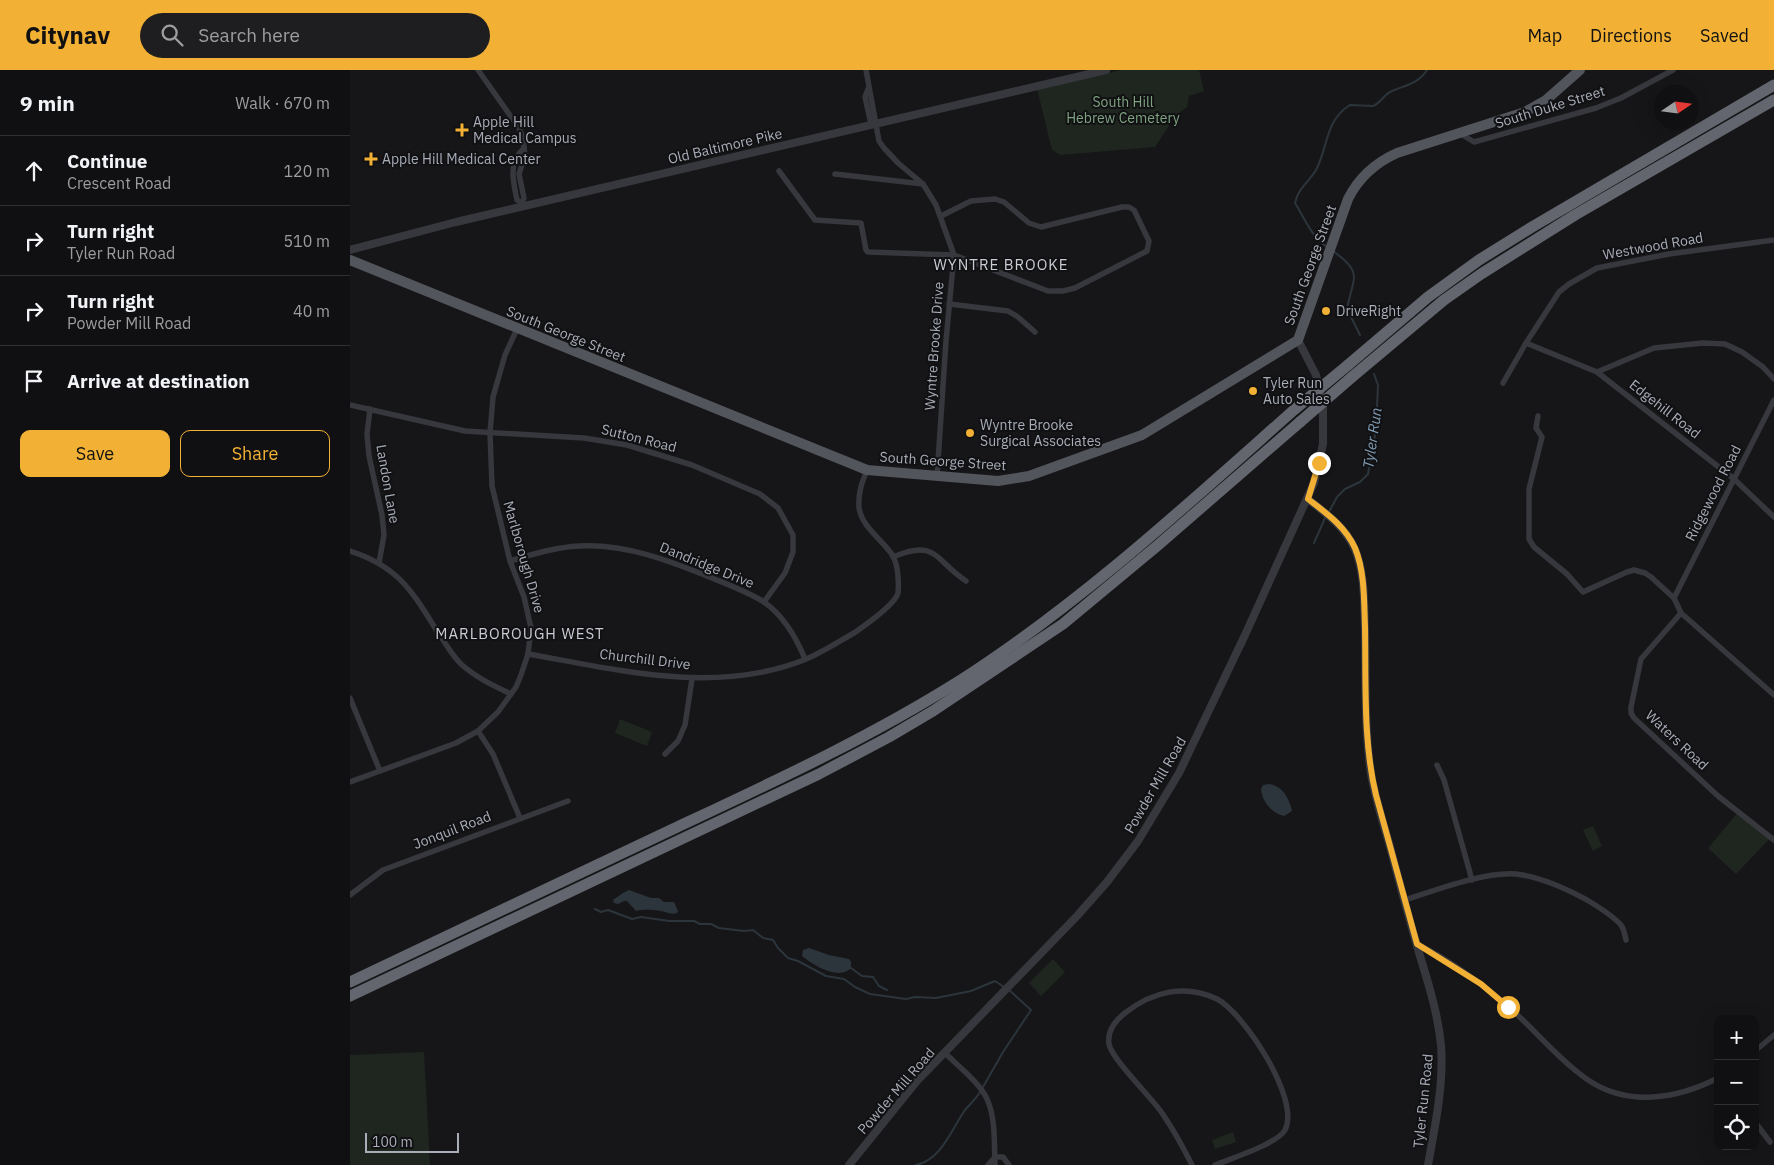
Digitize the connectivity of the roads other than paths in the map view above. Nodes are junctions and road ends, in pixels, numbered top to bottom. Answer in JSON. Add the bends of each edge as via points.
{"nodes":[{"id":1,"x":478,"y":70,"type":"edge"},
{"id":2,"x":866,"y":70,"type":"edge"},
{"id":3,"x":1106,"y":70,"type":"edge"},
{"id":4,"x":1580,"y":70,"type":"edge"},
{"id":5,"x":1673,"y":70,"type":"edge"},
{"id":6,"x":1774,"y":85,"type":"edge"},
{"id":7,"x":1774,"y":100,"type":"edge"},
{"id":8,"x":874,"y":124,"type":"junction"},
{"id":9,"x":1460,"y":134,"type":"junction"},
{"id":10,"x":779,"y":171,"type":"dead end"},
{"id":11,"x":835,"y":174,"type":"dead end"},
{"id":12,"x":922,"y":184,"type":"junction"},
{"id":13,"x":522,"y":205,"type":"junction"},
{"id":14,"x":941,"y":216,"type":"junction"},
{"id":15,"x":1774,"y":240,"type":"edge"},
{"id":16,"x":350,"y":250,"type":"edge"},
{"id":17,"x":954,"y":255,"type":"junction"},
{"id":18,"x":350,"y":260,"type":"edge"},
{"id":19,"x":949,"y":304,"type":"junction"},
{"id":20,"x":517,"y":329,"type":"junction"},
{"id":21,"x":1035,"y":332,"type":"dead end"},
{"id":22,"x":1298,"y":340,"type":"junction"},
{"id":23,"x":1526,"y":343,"type":"junction"},
{"id":24,"x":1597,"y":372,"type":"junction"},
{"id":25,"x":1774,"y":379,"type":"edge"},
{"id":26,"x":1503,"y":383,"type":"dead end"},
{"id":27,"x":1774,"y":400,"type":"edge"},
{"id":28,"x":350,"y":405,"type":"edge"},
{"id":29,"x":370,"y":409,"type":"junction"},
{"id":30,"x":1538,"y":416,"type":"dead end"},
{"id":31,"x":490,"y":433,"type":"junction"},
{"id":32,"x":867,"y":470,"type":"junction"},
{"id":33,"x":937,"y":477,"type":"junction"},
{"id":34,"x":1734,"y":478,"type":"junction"},
{"id":35,"x":1308,"y":499,"type":"junction"},
{"id":36,"x":1774,"y":517,"type":"edge"},
{"id":37,"x":350,"y":552,"type":"edge"},
{"id":38,"x":893,"y":557,"type":"junction"},
{"id":39,"x":510,"y":561,"type":"junction"},
{"id":40,"x":379,"y":563,"type":"junction"},
{"id":41,"x":966,"y":581,"type":"dead end"},
{"id":42,"x":1674,"y":598,"type":"junction"},
{"id":43,"x":764,"y":602,"type":"junction"},
{"id":44,"x":1681,"y":612,"type":"junction"},
{"id":45,"x":528,"y":654,"type":"junction"},
{"id":46,"x":805,"y":660,"type":"junction"},
{"id":47,"x":692,"y":679,"type":"junction"},
{"id":48,"x":511,"y":694,"type":"junction"},
{"id":49,"x":1774,"y":695,"type":"edge"},
{"id":50,"x":350,"y":698,"type":"edge"},
{"id":51,"x":478,"y":731,"type":"junction"},
{"id":52,"x":664,"y":754,"type":"dead end"},
{"id":53,"x":1437,"y":765,"type":"dead end"},
{"id":54,"x":380,"y":771,"type":"junction"},
{"id":55,"x":350,"y":782,"type":"edge"},
{"id":56,"x":568,"y":802,"type":"dead end"},
{"id":57,"x":520,"y":818,"type":"junction"},
{"id":58,"x":1774,"y":840,"type":"edge"},
{"id":59,"x":1472,"y":880,"type":"junction"},
{"id":60,"x":350,"y":895,"type":"edge"},
{"id":61,"x":1405,"y":900,"type":"junction"},
{"id":62,"x":1626,"y":940,"type":"dead end"},
{"id":63,"x":1417,"y":944,"type":"junction"},
{"id":64,"x":350,"y":982,"type":"edge"},
{"id":65,"x":350,"y":996,"type":"edge"},
{"id":66,"x":1774,"y":1035,"type":"edge"},
{"id":67,"x":1759,"y":1048,"type":"edge"},
{"id":68,"x":945,"y":1053,"type":"junction"},
{"id":69,"x":1714,"y":1080,"type":"edge"},
{"id":70,"x":1759,"y":1127,"type":"edge"},
{"id":71,"x":1770,"y":1142,"type":"dead end"},
{"id":72,"x":994,"y":1157,"type":"junction"},
{"id":73,"x":849,"y":1165,"type":"edge"},
{"id":74,"x":988,"y":1165,"type":"edge"},
{"id":75,"x":995,"y":1165,"type":"edge"},
{"id":76,"x":1009,"y":1165,"type":"edge"},
{"id":77,"x":1192,"y":1165,"type":"edge"},
{"id":78,"x":1215,"y":1165,"type":"edge"},
{"id":79,"x":1428,"y":1165,"type":"edge"}],
"edges":[{"from":1,"to":13,"type":"street","via":[[523,138],[524,148],[516,157],[512,173],[517,200]]},
{"from":2,"to":8,"type":"street","name":"Wyntre Brooke Drive"},
{"from":3,"to":8,"type":"street","name":"Old Baltimore Pike"},
{"from":4,"to":9,"type":"main road","name":"South George Street","via":[[1560,90],[1525,112]]},
{"from":5,"to":9,"type":"street","name":"South Duke Street","via":[[1596,108],[1474,142]]},
{"from":6,"to":64,"type":"highway","bridge":true,"via":[[1532,226],[1428,297],[1077,597],[944,689],[802,768]]},
{"from":7,"to":65,"type":"highway","bridge":true,"via":[[1567,220],[1444,300],[1064,624],[933,711],[819,774]]},
{"from":8,"to":12,"type":"street","name":"Wyntre Brooke Drive","via":[[884,148]]},
{"from":8,"to":13,"type":"street","name":"Old Baltimore Pike"},
{"from":9,"to":22,"type":"main road","name":"South George Street","via":[[1397,152],[1384,158],[1361,178],[1351,193]]},
{"from":10,"to":17,"type":"street","via":[[815,220],[861,223],[868,252]]},
{"from":11,"to":12,"type":"street"},
{"from":12,"to":14,"type":"street","name":"Wyntre Brooke Drive"},
{"from":13,"to":16,"type":"street","name":"Old Baltimore Pike"},
{"from":14,"to":17,"type":"street","name":"Wyntre Brooke Drive"},
{"from":14,"to":17,"type":"street","via":[[971,201],[995,199],[1004,202],[1029,223],[1041,227],[1129,207],[1134,210],[1149,241],[1147,251],[1063,292],[1048,291]]},
{"from":15,"to":23,"type":"street","name":"Westwood Road","via":[[1669,254],[1597,268],[1559,292]]},
{"from":17,"to":19,"type":"street","name":"Wyntre Brooke Drive"},
{"from":18,"to":20,"type":"main road","name":"South George Street"},
{"from":19,"to":21,"type":"street","via":[[1008,311]]},
{"from":19,"to":33,"type":"street","name":"Wyntre Brooke Drive"},
{"from":20,"to":31,"type":"street","name":"Marlborough Drive","via":[[493,397]]},
{"from":20,"to":32,"type":"main road","name":"South George Street"},
{"from":22,"to":33,"type":"main road","name":"South George Street","via":[[1142,435],[1029,476],[998,481]]},
{"from":22,"to":35,"type":"street","name":"Powder Mill Road","via":[[1316,374],[1323,406],[1323,444]]},
{"from":23,"to":24,"type":"street","name":"Edgehill Road"},
{"from":23,"to":26,"type":"street","name":"Westwood Road"},
{"from":24,"to":25,"type":"street","via":[[1654,348],[1703,343],[1725,344],[1742,352]]},
{"from":24,"to":34,"type":"street","name":"Edgehill Road"},
{"from":27,"to":34,"type":"street","name":"Ridgewood Road"},
{"from":28,"to":29,"type":"street","name":"Sutton Road"},
{"from":29,"to":31,"type":"street","name":"Sutton Road","via":[[434,425]]},
{"from":29,"to":40,"type":"street","name":"Landon Lane","via":[[369,456],[384,535]]},
{"from":30,"to":42,"type":"street","via":[[1536,428],[1542,437],[1528,502],[1529,539],[1534,547],[1583,592],[1634,570],[1645,572]]},
{"from":31,"to":39,"type":"street","name":"Marlborough Drive","via":[[492,486]]},
{"from":31,"to":43,"type":"street","name":"Sutton Road","via":[[584,438],[626,445],[692,465],[760,494],[778,508],[793,535],[793,552],[785,573]]},
{"from":32,"to":33,"type":"main road","name":"South George Street"},
{"from":32,"to":38,"type":"street","name":"Churchill Drive","via":[[860,489],[859,508],[865,524]]},
{"from":34,"to":36,"type":"street","name":"Edgehill Road"},
{"from":34,"to":42,"type":"street","name":"Ridgewood Road"},
{"from":35,"to":61,"type":"street","name":"Tyler Run Road","via":[[1345,531],[1359,559],[1371,773]]},
{"from":35,"to":68,"type":"street","name":"Powder Mill Road","via":[[1211,709],[1179,773],[1138,842],[1077,916]]},
{"from":37,"to":40,"type":"street"},
{"from":38,"to":41,"type":"street","via":[[908,551],[925,550],[941,558]]},
{"from":38,"to":46,"type":"street","name":"Churchill Drive","via":[[898,575],[898,595],[884,612]]},
{"from":39,"to":43,"type":"street","name":"Dandridge Drive","via":[[556,548],[582,545],[614,547],[666,559]]},
{"from":39,"to":45,"type":"street","name":"Marlborough Drive","via":[[524,597],[531,628]]},
{"from":40,"to":48,"type":"street","via":[[405,584],[461,664]]},
{"from":42,"to":44,"type":"street"},
{"from":43,"to":46,"type":"street","name":"Dandridge Drive","via":[[786,623]]},
{"from":44,"to":49,"type":"street"},
{"from":44,"to":58,"type":"street","name":"Waters Road","via":[[1641,659],[1631,713],[1718,796]]},
{"from":45,"to":47,"type":"street","name":"Churchill Drive","via":[[660,677]]},
{"from":45,"to":48,"type":"street","name":"Marlborough Drive"},
{"from":46,"to":47,"type":"street","name":"Churchill Drive","via":[[736,676]]},
{"from":47,"to":52,"type":"street","via":[[685,725],[678,741]]},
{"from":48,"to":51,"type":"street","name":"Marlborough Drive"},
{"from":50,"to":54,"type":"street"},
{"from":51,"to":54,"type":"street","name":"Marlborough Drive","via":[[456,743]]},
{"from":51,"to":57,"type":"street","via":[[493,754]]},
{"from":53,"to":59,"type":"street"},
{"from":54,"to":55,"type":"street","name":"Marlborough Drive"},
{"from":56,"to":57,"type":"street","name":"Jonquil Road"},
{"from":57,"to":60,"type":"street","name":"Jonquil Road","via":[[383,870]]},
{"from":59,"to":61,"type":"street"},
{"from":59,"to":62,"type":"street","via":[[1515,874],[1549,882],[1594,904],[1622,926]]},
{"from":61,"to":63,"type":"street","name":"Tyler Run Road"},
{"from":63,"to":69,"type":"street","via":[[1481,984],[1576,1070],[1609,1092],[1659,1097],[1689,1091]]},
{"from":63,"to":79,"type":"street","name":"Tyler Run Road","via":[[1438,1021],[1442,1066]]},
{"from":66,"to":67,"type":"street"},
{"from":68,"to":72,"type":"street","via":[[980,1088],[987,1100]]},
{"from":68,"to":73,"type":"street","name":"Powder Mill Road"},
{"from":70,"to":71,"type":"street"},
{"from":72,"to":74,"type":"street"},
{"from":72,"to":75,"type":"street"},
{"from":72,"to":76,"type":"street","via":[[1003,1157]]},
{"from":77,"to":78,"type":"street","via":[[1169,1123],[1114,1056],[1109,1044],[1110,1031],[1119,1018],[1150,997],[1167,992],[1205,994],[1219,1000],[1234,1013],[1276,1074],[1287,1103],[1288,1122],[1276,1140]]}]}
